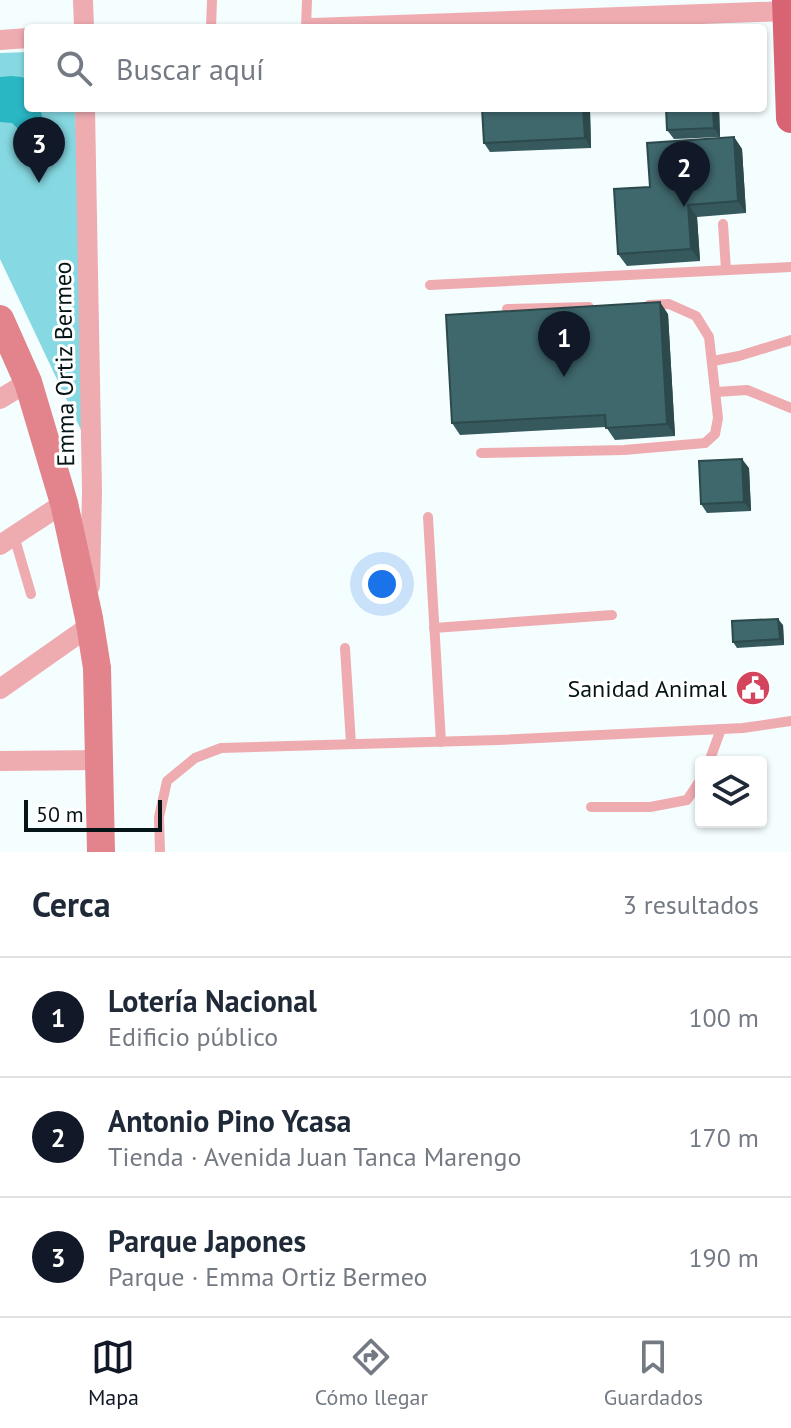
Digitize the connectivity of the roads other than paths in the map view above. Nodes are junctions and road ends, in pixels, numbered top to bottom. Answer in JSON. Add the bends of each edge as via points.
{"nodes":[{"id":1,"x":83,"y":0,"type":"edge"},
{"id":2,"x":212,"y":0,"type":"edge"},
{"id":3,"x":307,"y":0,"type":"edge"},
{"id":4,"x":787,"y":5,"type":"edge"},
{"id":5,"x":622,"y":22,"type":"edge"},
{"id":6,"x":84,"y":24,"type":"edge"},
{"id":7,"x":211,"y":24,"type":"edge"},
{"id":8,"x":309,"y":24,"type":"edge"},
{"id":9,"x":518,"y":24,"type":"edge"},
{"id":10,"x":24,"y":38,"type":"edge"},
{"id":11,"x":0,"y":40,"type":"edge"},
{"id":12,"x":85,"y":112,"type":"edge"},
{"id":13,"x":791,"y":118,"type":"edge"},
{"id":14,"x":723,"y":224,"type":"dead end"},
{"id":15,"x":791,"y":267,"type":"edge"},
{"id":16,"x":726,"y":270,"type":"junction"},
{"id":17,"x":430,"y":285,"type":"dead end"},
{"id":18,"x":640,"y":305,"type":"edge"},
{"id":19,"x":596,"y":307,"type":"edge"},
{"id":20,"x":507,"y":309,"type":"edge"},
{"id":21,"x":0,"y":319,"type":"edge"},
{"id":22,"x":791,"y":340,"type":"edge"},
{"id":23,"x":713,"y":361,"type":"junction"},
{"id":24,"x":28,"y":382,"type":"junction"},
{"id":25,"x":716,"y":392,"type":"junction"},
{"id":26,"x":0,"y":399,"type":"edge"},
{"id":27,"x":791,"y":408,"type":"edge"},
{"id":28,"x":481,"y":453,"type":"dead end"},
{"id":29,"x":64,"y":503,"type":"junction"},
{"id":30,"x":428,"y":517,"type":"dead end"},
{"id":31,"x":7,"y":540,"type":"edge"},
{"id":32,"x":31,"y":594,"type":"dead end"},
{"id":33,"x":612,"y":615,"type":"dead end"},
{"id":34,"x":90,"y":622,"type":"junction"},
{"id":35,"x":434,"y":628,"type":"junction"},
{"id":36,"x":345,"y":648,"type":"dead end"},
{"id":37,"x":0,"y":689,"type":"edge"},
{"id":38,"x":791,"y":721,"type":"edge"},
{"id":39,"x":721,"y":729,"type":"junction"},
{"id":40,"x":441,"y":742,"type":"junction"},
{"id":41,"x":351,"y":744,"type":"junction"},
{"id":42,"x":711,"y":756,"type":"edge"},
{"id":43,"x":101,"y":760,"type":"junction"},
{"id":44,"x":0,"y":761,"type":"edge"},
{"id":45,"x":695,"y":788,"type":"edge"},
{"id":46,"x":591,"y":807,"type":"dead end"},
{"id":47,"x":101,"y":852,"type":"edge"},
{"id":48,"x":160,"y":852,"type":"edge"}],
"edges":[{"from":1,"to":6,"type":"street"},
{"from":2,"to":7,"type":"lane"},
{"from":3,"to":8,"type":"lane"},
{"from":4,"to":5,"type":"street"},
{"from":4,"to":13,"type":"main road"},
{"from":5,"to":9,"type":"street"},
{"from":10,"to":11,"type":"street"},
{"from":12,"to":34,"type":"street","name":"Emma Ortiz Bermeo"},
{"from":14,"to":16,"type":"lane"},
{"from":15,"to":16,"type":"lane"},
{"from":16,"to":17,"type":"lane"},
{"from":18,"to":23,"type":"lane","via":[[669,304],[696,316],[709,337]]},
{"from":19,"to":20,"type":"lane"},
{"from":21,"to":24,"type":"street"},
{"from":22,"to":23,"type":"lane"},
{"from":23,"to":25,"type":"lane"},
{"from":24,"to":26,"type":"street"},
{"from":24,"to":29,"type":"street"},
{"from":25,"to":27,"type":"lane","via":[[747,390]]},
{"from":25,"to":28,"type":"lane","via":[[715,434],[705,443]]},
{"from":29,"to":31,"type":"street"},
{"from":29,"to":34,"type":"street"},
{"from":30,"to":35,"type":"lane"},
{"from":31,"to":32,"type":"lane"},
{"from":33,"to":35,"type":"lane"},
{"from":34,"to":37,"type":"street"},
{"from":34,"to":43,"type":"street"},
{"from":35,"to":40,"type":"lane"},
{"from":36,"to":41,"type":"lane"},
{"from":38,"to":39,"type":"lane"},
{"from":39,"to":40,"type":"lane"},
{"from":39,"to":42,"type":"lane"},
{"from":40,"to":41,"type":"lane"},
{"from":41,"to":48,"type":"lane","via":[[221,748],[195,758],[167,781],[159,817]]},
{"from":43,"to":44,"type":"street"},
{"from":43,"to":47,"type":"street"},
{"from":45,"to":46,"type":"lane","via":[[687,800],[650,807]]}]}
